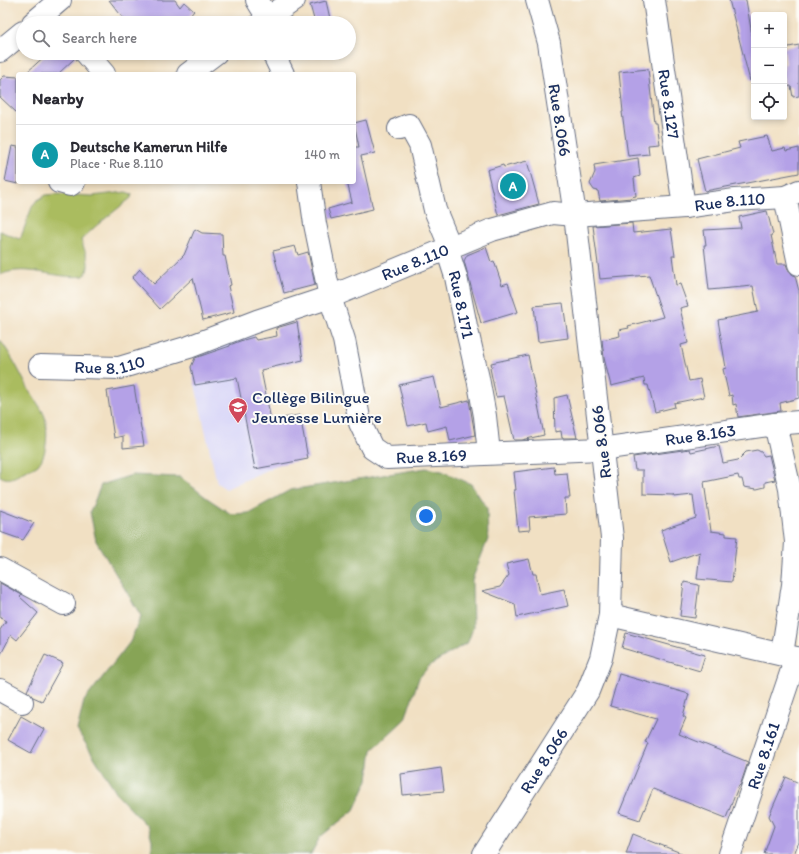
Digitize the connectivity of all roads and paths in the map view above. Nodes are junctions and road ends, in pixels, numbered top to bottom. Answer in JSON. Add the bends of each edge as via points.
{"nodes":[{"id":1,"x":60,"y":0,"type":"edge"},
{"id":2,"x":257,"y":0,"type":"edge"},
{"id":3,"x":294,"y":0,"type":"edge"},
{"id":4,"x":537,"y":0,"type":"edge"},
{"id":5,"x":654,"y":0,"type":"edge"},
{"id":6,"x":43,"y":16,"type":"edge"},
{"id":7,"x":263,"y":16,"type":"edge"},
{"id":8,"x":272,"y":16,"type":"edge"},
{"id":9,"x":16,"y":39,"type":"edge"},
{"id":10,"x":0,"y":51,"type":"edge"},
{"id":11,"x":92,"y":60,"type":"edge"},
{"id":12,"x":207,"y":60,"type":"edge"},
{"id":13,"x":276,"y":60,"type":"edge"},
{"id":14,"x":102,"y":72,"type":"edge"},
{"id":15,"x":191,"y":72,"type":"edge"},
{"id":16,"x":282,"y":72,"type":"edge"},
{"id":17,"x":399,"y":129,"type":"dead end"},
{"id":18,"x":309,"y":184,"type":"edge"},
{"id":19,"x":792,"y":194,"type":"edge"},
{"id":20,"x":684,"y":207,"type":"junction"},
{"id":21,"x":575,"y":214,"type":"junction"},
{"id":22,"x":447,"y":249,"type":"junction"},
{"id":23,"x":799,"y":264,"type":"edge"},
{"id":24,"x":330,"y":298,"type":"junction"},
{"id":25,"x":40,"y":366,"type":"dead end"},
{"id":26,"x":799,"y":422,"type":"edge"},
{"id":27,"x":775,"y":424,"type":"junction"},
{"id":28,"x":601,"y":449,"type":"junction"},
{"id":29,"x":489,"y":453,"type":"junction"},
{"id":30,"x":0,"y":569,"type":"edge"},
{"id":31,"x":64,"y":604,"type":"dead end"},
{"id":32,"x":610,"y":615,"type":"junction"},
{"id":33,"x":792,"y":657,"type":"edge"},
{"id":34,"x":0,"y":690,"type":"edge"},
{"id":35,"x":22,"y":702,"type":"dead end"},
{"id":36,"x":486,"y":853,"type":"edge"},
{"id":37,"x":730,"y":854,"type":"edge"}],
"edges":[{"from":1,"to":6,"type":"street"},
{"from":2,"to":7,"type":"street"},
{"from":3,"to":8,"type":"street"},
{"from":4,"to":21,"type":"street","name":"Rue 8.066","via":[[549,43]]},
{"from":5,"to":20,"type":"street","name":"Rue 8.127"},
{"from":9,"to":10,"type":"street"},
{"from":11,"to":14,"type":"street"},
{"from":12,"to":15,"type":"street"},
{"from":13,"to":16,"type":"street"},
{"from":17,"to":22,"type":"street","name":"Rue 8.171","via":[[409,125],[420,145],[436,210],[447,239]]},
{"from":18,"to":24,"type":"street","name":"Rue 8.169"},
{"from":19,"to":20,"type":"street","name":"Rue 8.110"},
{"from":19,"to":23,"type":"street"},
{"from":20,"to":21,"type":"street","name":"Rue 8.110"},
{"from":21,"to":22,"type":"street","name":"Rue 8.110","via":[[553,213],[492,230]]},
{"from":21,"to":28,"type":"street","name":"Rue 8.066"},
{"from":22,"to":24,"type":"street","name":"Rue 8.110"},
{"from":22,"to":29,"type":"street","name":"Rue 8.171","via":[[456,277],[478,378]]},
{"from":24,"to":25,"type":"street","name":"Rue 8.110","via":[[256,321],[189,347],[119,368]]},
{"from":24,"to":29,"type":"street","name":"Rue 8.169","via":[[344,340],[360,423],[372,448],[387,458]]},
{"from":26,"to":27,"type":"street","name":"Rue 8.163"},
{"from":27,"to":28,"type":"street","name":"Rue 8.163"},
{"from":27,"to":33,"type":"street","name":"Rue 8.161","via":[[790,489],[796,542]]},
{"from":28,"to":29,"type":"street","name":"Rue 8.169"},
{"from":28,"to":32,"type":"street","name":"Rue 8.066","via":[[612,538]]},
{"from":30,"to":31,"type":"street"},
{"from":32,"to":33,"type":"street"},
{"from":32,"to":36,"type":"street","name":"Rue 8.066","via":[[601,658],[588,691]]},
{"from":33,"to":37,"type":"street","name":"Rue 8.161"},
{"from":34,"to":35,"type":"street"}]}
